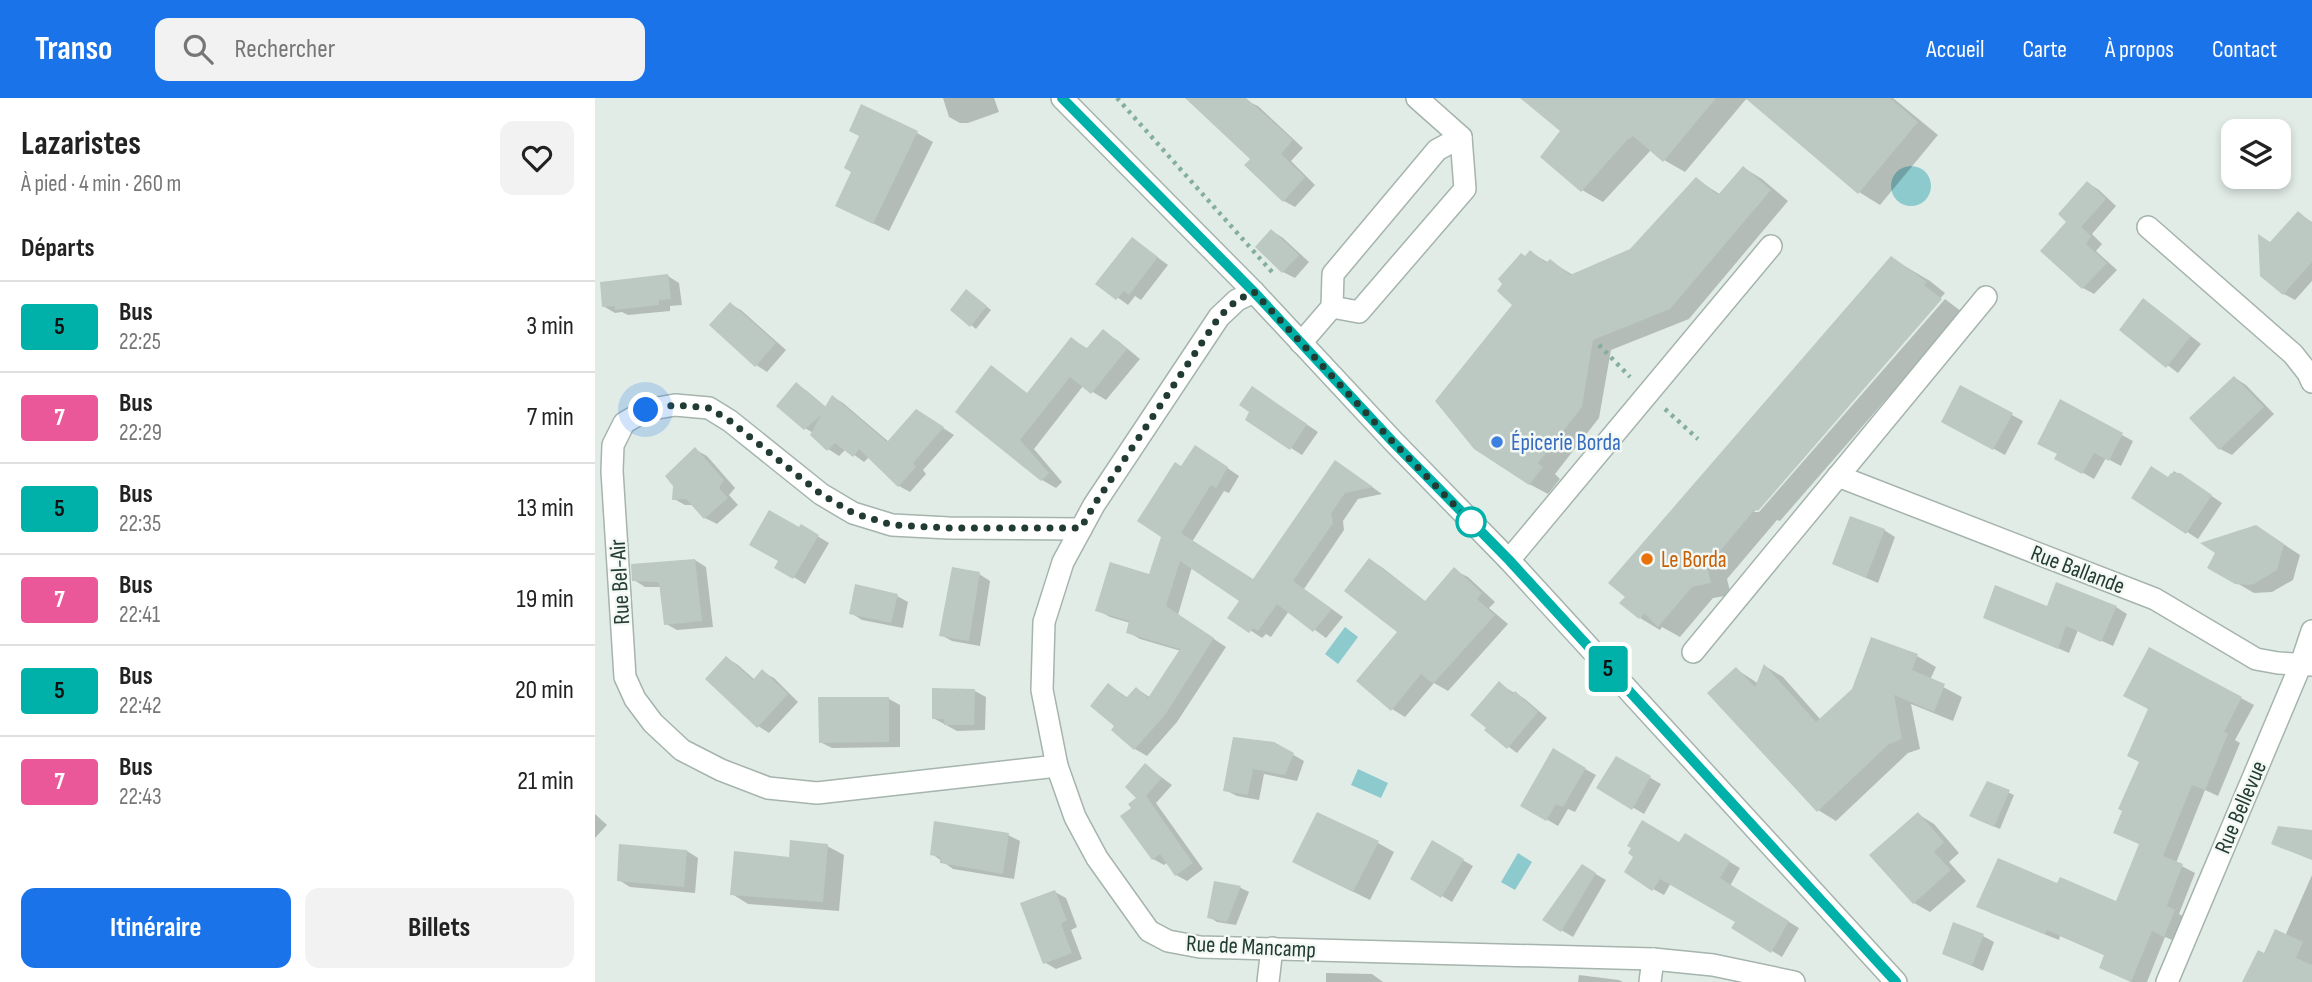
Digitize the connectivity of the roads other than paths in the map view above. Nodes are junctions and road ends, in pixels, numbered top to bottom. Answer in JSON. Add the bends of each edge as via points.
{"nodes":[{"id":1,"x":1062,"y":98,"type":"edge"},
{"id":2,"x":1417,"y":98,"type":"edge"},
{"id":3,"x":1461,"y":137,"type":"junction"},
{"id":4,"x":2148,"y":228,"type":"dead end"},
{"id":5,"x":1771,"y":246,"type":"dead end"},
{"id":6,"x":1254,"y":292,"type":"junction"},
{"id":7,"x":1986,"y":297,"type":"dead end"},
{"id":8,"x":1332,"y":307,"type":"junction"},
{"id":9,"x":1301,"y":343,"type":"junction"},
{"id":10,"x":2312,"y":382,"type":"edge"},
{"id":11,"x":1838,"y":476,"type":"junction"},
{"id":12,"x":1081,"y":528,"type":"junction"},
{"id":13,"x":1509,"y":560,"type":"junction"},
{"id":14,"x":2312,"y":631,"type":"edge"},
{"id":15,"x":1693,"y":652,"type":"dead end"},
{"id":16,"x":2307,"y":664,"type":"edge"},
{"id":17,"x":1057,"y":766,"type":"junction"},
{"id":18,"x":1272,"y":948,"type":"junction"},
{"id":19,"x":1653,"y":958,"type":"junction"},
{"id":20,"x":1268,"y":982,"type":"edge"},
{"id":21,"x":1650,"y":982,"type":"edge"},
{"id":22,"x":1794,"y":982,"type":"edge"},
{"id":23,"x":1896,"y":982,"type":"edge"},
{"id":24,"x":2167,"y":982,"type":"edge"}],
"edges":[{"from":1,"to":6,"type":"street"},
{"from":2,"to":3,"type":"street"},
{"from":3,"to":8,"type":"street","via":[[1437,150],[1333,274]]},
{"from":3,"to":8,"type":"street","via":[[1465,189],[1359,312]]},
{"from":4,"to":10,"type":"street","via":[[2293,354]]},
{"from":5,"to":13,"type":"street"},
{"from":6,"to":9,"type":"street"},
{"from":6,"to":12,"type":"street","name":"Rue de Mancamp","via":[[1219,317]]},
{"from":7,"to":11,"type":"street"},
{"from":8,"to":9,"type":"street"},
{"from":9,"to":13,"type":"street"},
{"from":11,"to":15,"type":"street"},
{"from":11,"to":16,"type":"street","name":"Rue Ballande","via":[[2155,599],[2256,659]]},
{"from":12,"to":17,"type":"street","name":"Rue de Mancamp","via":[[1063,562],[1044,621],[1042,690]]},
{"from":12,"to":17,"type":"street","name":"Rue Bel-Air","via":[[892,525],[853,513],[821,494],[709,408],[675,405],[646,410],[624,423],[613,445],[625,677],[653,723],[682,750],[768,788],[817,793]]},
{"from":13,"to":23,"type":"street"},
{"from":14,"to":16,"type":"street","name":"Rue Bellevue"},
{"from":16,"to":24,"type":"street","name":"Rue Bellevue"},
{"from":17,"to":18,"type":"street","name":"Rue de Mancamp","via":[[1097,858],[1149,931],[1168,941],[1200,947]]},
{"from":18,"to":19,"type":"street","name":"Rue de Mancamp"},
{"from":18,"to":20,"type":"street"},
{"from":19,"to":21,"type":"street"},
{"from":19,"to":22,"type":"street","name":"Rue de Mancamp"}]}
